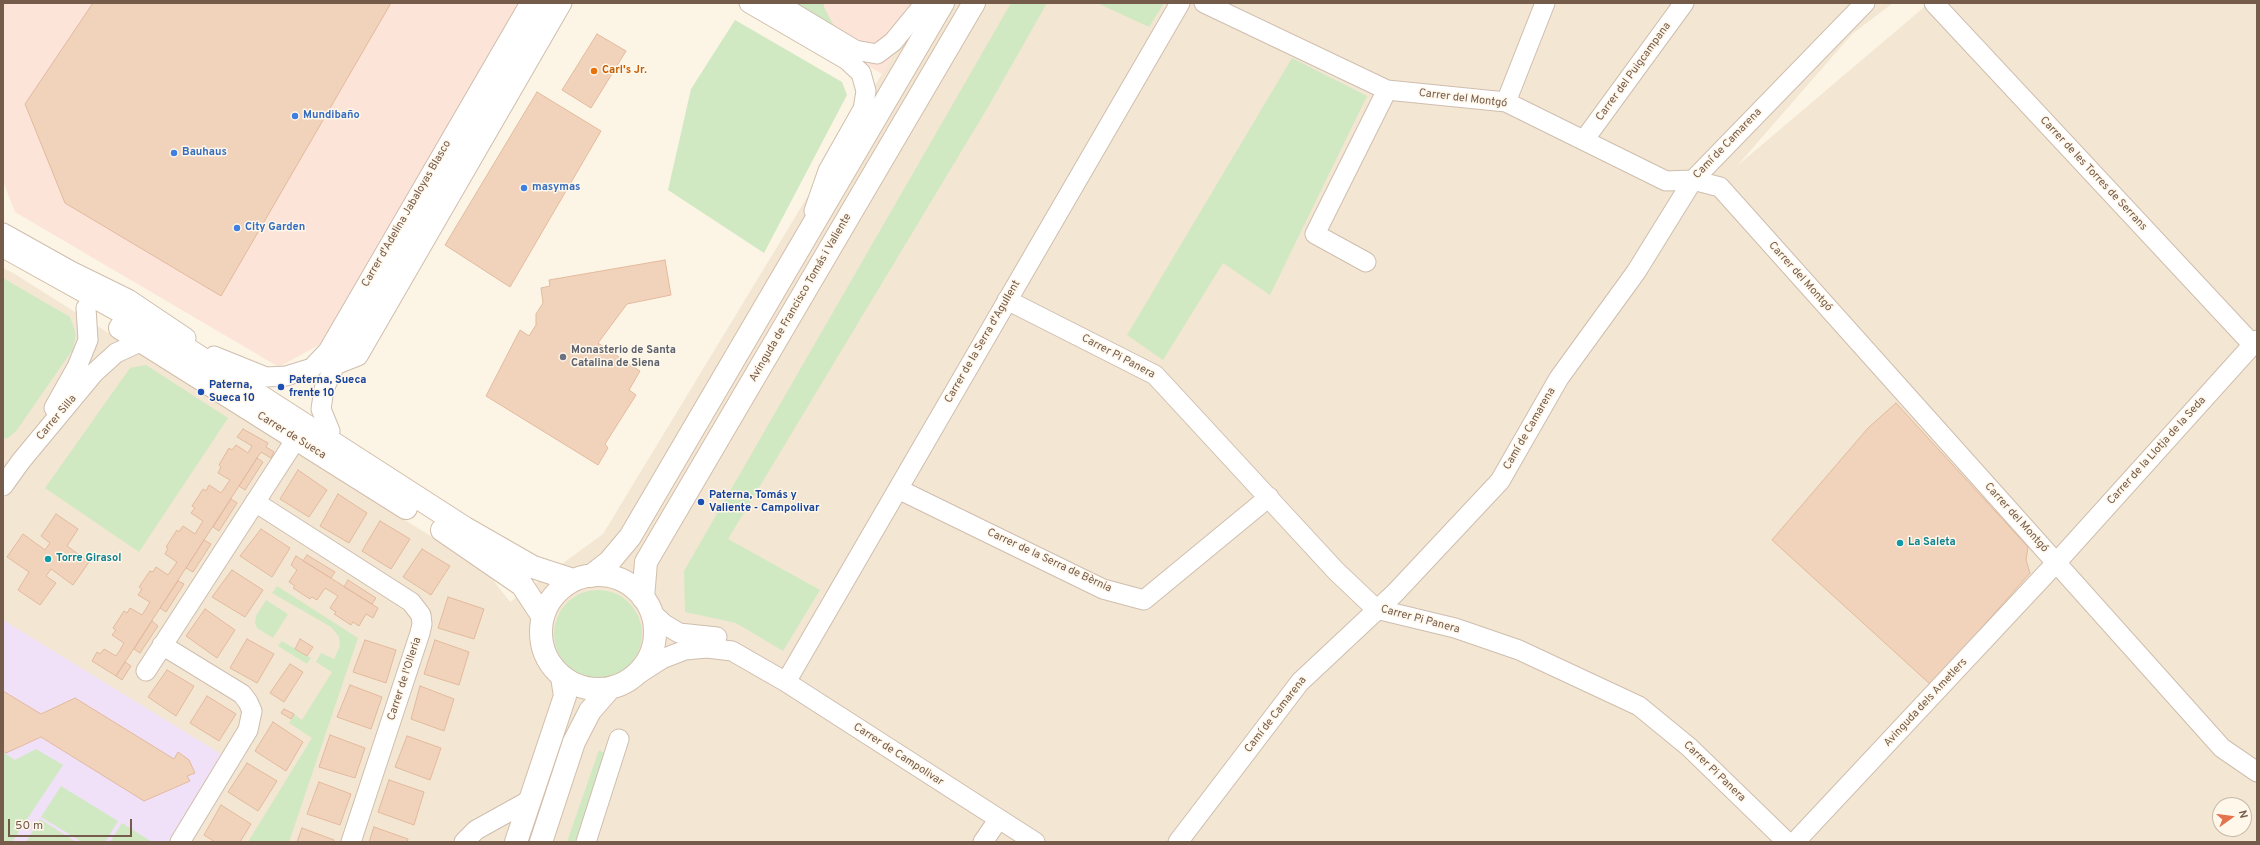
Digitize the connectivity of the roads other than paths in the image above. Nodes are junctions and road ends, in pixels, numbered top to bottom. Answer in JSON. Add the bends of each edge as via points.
{"nodes":[{"id":1,"x":530,"y":3,"type":"edge"},
{"id":2,"x":546,"y":3,"type":"edge"},
{"id":3,"x":562,"y":3,"type":"edge"},
{"id":4,"x":749,"y":3,"type":"edge"},
{"id":5,"x":777,"y":3,"type":"edge"},
{"id":6,"x":925,"y":3,"type":"edge"},
{"id":7,"x":943,"y":3,"type":"edge"},
{"id":8,"x":974,"y":3,"type":"edge"},
{"id":9,"x":1180,"y":3,"type":"edge"},
{"id":10,"x":1204,"y":3,"type":"edge"},
{"id":11,"x":1546,"y":3,"type":"edge"},
{"id":12,"x":1684,"y":3,"type":"edge"},
{"id":13,"x":1866,"y":3,"type":"edge"},
{"id":14,"x":1934,"y":3,"type":"edge"},
{"id":15,"x":1387,"y":90,"type":"junction"},
{"id":16,"x":1506,"y":102,"type":"junction"},
{"id":17,"x":1584,"y":140,"type":"junction"},
{"id":18,"x":1693,"y":180,"type":"junction"},
{"id":19,"x":3,"y":233,"type":"edge"},
{"id":20,"x":3,"y":246,"type":"edge"},
{"id":21,"x":801,"y":247,"type":"junction"},
{"id":22,"x":3,"y":261,"type":"edge"},
{"id":23,"x":1366,"y":262,"type":"dead end"},
{"id":24,"x":1007,"y":300,"type":"junction"},
{"id":25,"x":86,"y":308,"type":"junction"},
{"id":26,"x":142,"y":341,"type":"junction"},
{"id":27,"x":2255,"y":342,"type":"edge"},
{"id":28,"x":214,"y":356,"type":"junction"},
{"id":29,"x":335,"y":365,"type":"junction"},
{"id":30,"x":251,"y":371,"type":"joint"},
{"id":31,"x":330,"y":431,"type":"junction"},
{"id":32,"x":296,"y":439,"type":"junction"},
{"id":33,"x":33,"y":446,"type":"junction"},
{"id":34,"x":3,"y":486,"type":"edge"},
{"id":35,"x":898,"y":489,"type":"junction"},
{"id":36,"x":1269,"y":497,"type":"junction"},
{"id":37,"x":255,"y":502,"type":"junction"},
{"id":38,"x":518,"y":557,"type":"junction"},
{"id":39,"x":2056,"y":563,"type":"junction"},
{"id":40,"x":582,"y":578,"type":"junction"},
{"id":41,"x":647,"y":605,"type":"junction"},
{"id":42,"x":1376,"y":609,"type":"junction"},
{"id":43,"x":543,"y":616,"type":"junction"},
{"id":44,"x":162,"y":645,"type":"junction"},
{"id":45,"x":761,"y":667,"type":"junction"},
{"id":46,"x":146,"y":671,"type":"dead end"},
{"id":47,"x":562,"y":677,"type":"junction"},
{"id":48,"x":634,"y":677,"type":"junction"},
{"id":49,"x":786,"y":682,"type":"junction"},
{"id":50,"x":610,"y":688,"type":"junction"},
{"id":51,"x":619,"y":739,"type":"dead end"},
{"id":52,"x":2257,"y":772,"type":"edge"},
{"id":53,"x":530,"y":800,"type":"junction"},
{"id":54,"x":998,"y":820,"type":"junction"},
{"id":55,"x":180,"y":842,"type":"edge"},
{"id":56,"x":351,"y":842,"type":"edge"},
{"id":57,"x":464,"y":842,"type":"edge"},
{"id":58,"x":516,"y":842,"type":"edge"},
{"id":59,"x":541,"y":842,"type":"edge"},
{"id":60,"x":586,"y":842,"type":"edge"},
{"id":61,"x":982,"y":842,"type":"edge"},
{"id":62,"x":1035,"y":842,"type":"edge"},
{"id":63,"x":1178,"y":842,"type":"edge"},
{"id":64,"x":1787,"y":842,"type":"edge"},
{"id":65,"x":1795,"y":842,"type":"edge"}],
"edges":[{"from":1,"to":30,"type":"street","name":"Carrer d'Adelina Jabaloyas Blasco","via":[[328,351],[312,368],[286,376],[266,377]]},
{"from":2,"to":29,"type":"street","name":"Carrer d'Adelina Jabaloyas Blasco"},
{"from":3,"to":29,"type":"street","via":[[358,356]]},
{"from":4,"to":21,"type":"street","via":[[847,60],[861,73],[866,91],[863,109],[828,171]]},
{"from":5,"to":6,"type":"street","via":[[855,50],[877,54],[893,42]]},
{"from":7,"to":21,"type":"main road","via":[[908,59]]},
{"from":8,"to":41,"type":"main road","name":"Avinguda de Francisco Tomás i Valiente","via":[[646,562]]},
{"from":9,"to":24,"type":"street","name":"Carrer de la Serra d'Agullent"},
{"from":10,"to":15,"type":"street","name":"Carrer del Montgó"},
{"from":11,"to":16,"type":"street"},
{"from":12,"to":17,"type":"street","name":"Carrer del Puigcampana"},
{"from":13,"to":18,"type":"street","name":"Camí de Camarena"},
{"from":14,"to":27,"type":"street","name":"Carrer de les Torres de Serrans"},
{"from":15,"to":16,"type":"street","name":"Carrer del Montgó"},
{"from":15,"to":23,"type":"street","via":[[1315,234]]},
{"from":16,"to":17,"type":"street","name":"Carrer del Montgó"},
{"from":17,"to":18,"type":"street","name":"Carrer del Montgó","via":[[1666,181]]},
{"from":18,"to":39,"type":"street","name":"Carrer del Montgó","via":[[1720,187]]},
{"from":18,"to":42,"type":"street","name":"Camí de Camarena","via":[[1636,272],[1559,378],[1500,481],[1395,593]]},
{"from":19,"to":28,"type":"street","name":"Carrer de Sueca","via":[[128,299]]},
{"from":20,"to":38,"type":"main road","name":"Carrer de Sueca","via":[[181,345],[458,524]]},
{"from":21,"to":40,"type":"main road","via":[[630,537],[609,562]]},
{"from":22,"to":25,"type":"main road","name":"Carrer de Sueca"},
{"from":24,"to":35,"type":"street","name":"Carrer de la Serra d'Agullent"},
{"from":24,"to":36,"type":"street","name":"Carrer Pi Panera","via":[[1155,375]]},
{"from":25,"to":26,"type":"main road","name":"Carrer de Sueca"},
{"from":25,"to":33,"type":"street","name":"Carrer Silla","via":[[88,340],[77,367]]},
{"from":26,"to":32,"type":"main road","name":"Carrer de Sueca"},
{"from":26,"to":33,"type":"street","name":"Carrer Silla","via":[[116,353],[94,374]]},
{"from":27,"to":39,"type":"street","name":"Carrer de la Llotja de la Seda"},
{"from":28,"to":30,"type":"street","name":"Carrer de Sueca"},
{"from":28,"to":31,"type":"street","name":"Carrer de Sueca"},
{"from":29,"to":31,"type":"street","name":"Carrer d'Adelina Jabaloyas Blasco","via":[[324,389],[322,409]]},
{"from":31,"to":38,"type":"street","name":"Carrer de Sueca","via":[[515,550]]},
{"from":32,"to":37,"type":"street"},
{"from":32,"to":43,"type":"main road","name":"Carrer de Sueca","via":[[461,542],[522,585]]},
{"from":33,"to":34,"type":"street"},
{"from":35,"to":36,"type":"street","name":"Carrer de la Serra de Bèrnia","via":[[1104,589],[1144,600]]},
{"from":35,"to":49,"type":"street","name":"Carrer de la Serra d'Agullent"},
{"from":36,"to":42,"type":"street","name":"Carrer Pi Panera","via":[[1336,571]]},
{"from":37,"to":44,"type":"street"},
{"from":37,"to":56,"type":"street","name":"Carrer de l'Olleria","via":[[411,602],[420,615],[420,633]]},
{"from":38,"to":40,"type":"main road","name":"Carrer de Sueca","via":[[533,567]]},
{"from":39,"to":52,"type":"street","name":"Carrer del Montgó","via":[[2222,748]]},
{"from":39,"to":65,"type":"street","name":"Avinguda dels Ametlers"},
{"from":40,"to":41,"type":"main road","via":[[611,577],[629,585]]},
{"from":40,"to":43,"type":"main road","via":[[560,589],[549,602]]},
{"from":41,"to":45,"type":"street","name":"Carrer de Campolivar","via":[[664,624],[679,633],[734,641],[746,648]]},
{"from":41,"to":48,"type":"main road","via":[[654,629],[653,647],[646,663]]},
{"from":42,"to":63,"type":"street","name":"Camí de Camarena","via":[[1300,682]]},
{"from":42,"to":64,"type":"street","name":"Carrer Pi Panera","via":[[1455,628],[1519,650],[1639,706],[1689,747]]},
{"from":43,"to":47,"type":"main road","via":[[541,634],[544,651],[552,667]]},
{"from":44,"to":46,"type":"street"},
{"from":44,"to":55,"type":"street","via":[[242,694],[252,712],[248,730]]},
{"from":45,"to":48,"type":"street","name":"Carrer de Campolivar","via":[[732,651],[694,648],[662,659]]},
{"from":45,"to":49,"type":"street","name":"Carrer de Campolivar"},
{"from":47,"to":50,"type":"main road","via":[[578,686]]},
{"from":47,"to":53,"type":"main road","via":[[565,696]]},
{"from":48,"to":50,"type":"main road"},
{"from":49,"to":54,"type":"street","name":"Carrer de Campolivar"},
{"from":50,"to":59,"type":"main road","via":[[590,711],[574,742]]},
{"from":51,"to":60,"type":"street"},
{"from":53,"to":57,"type":"street","via":[[476,830]]},
{"from":53,"to":58,"type":"main road"},
{"from":54,"to":61,"type":"street"},
{"from":54,"to":62,"type":"street","name":"Carrer de Campolivar"}]}
